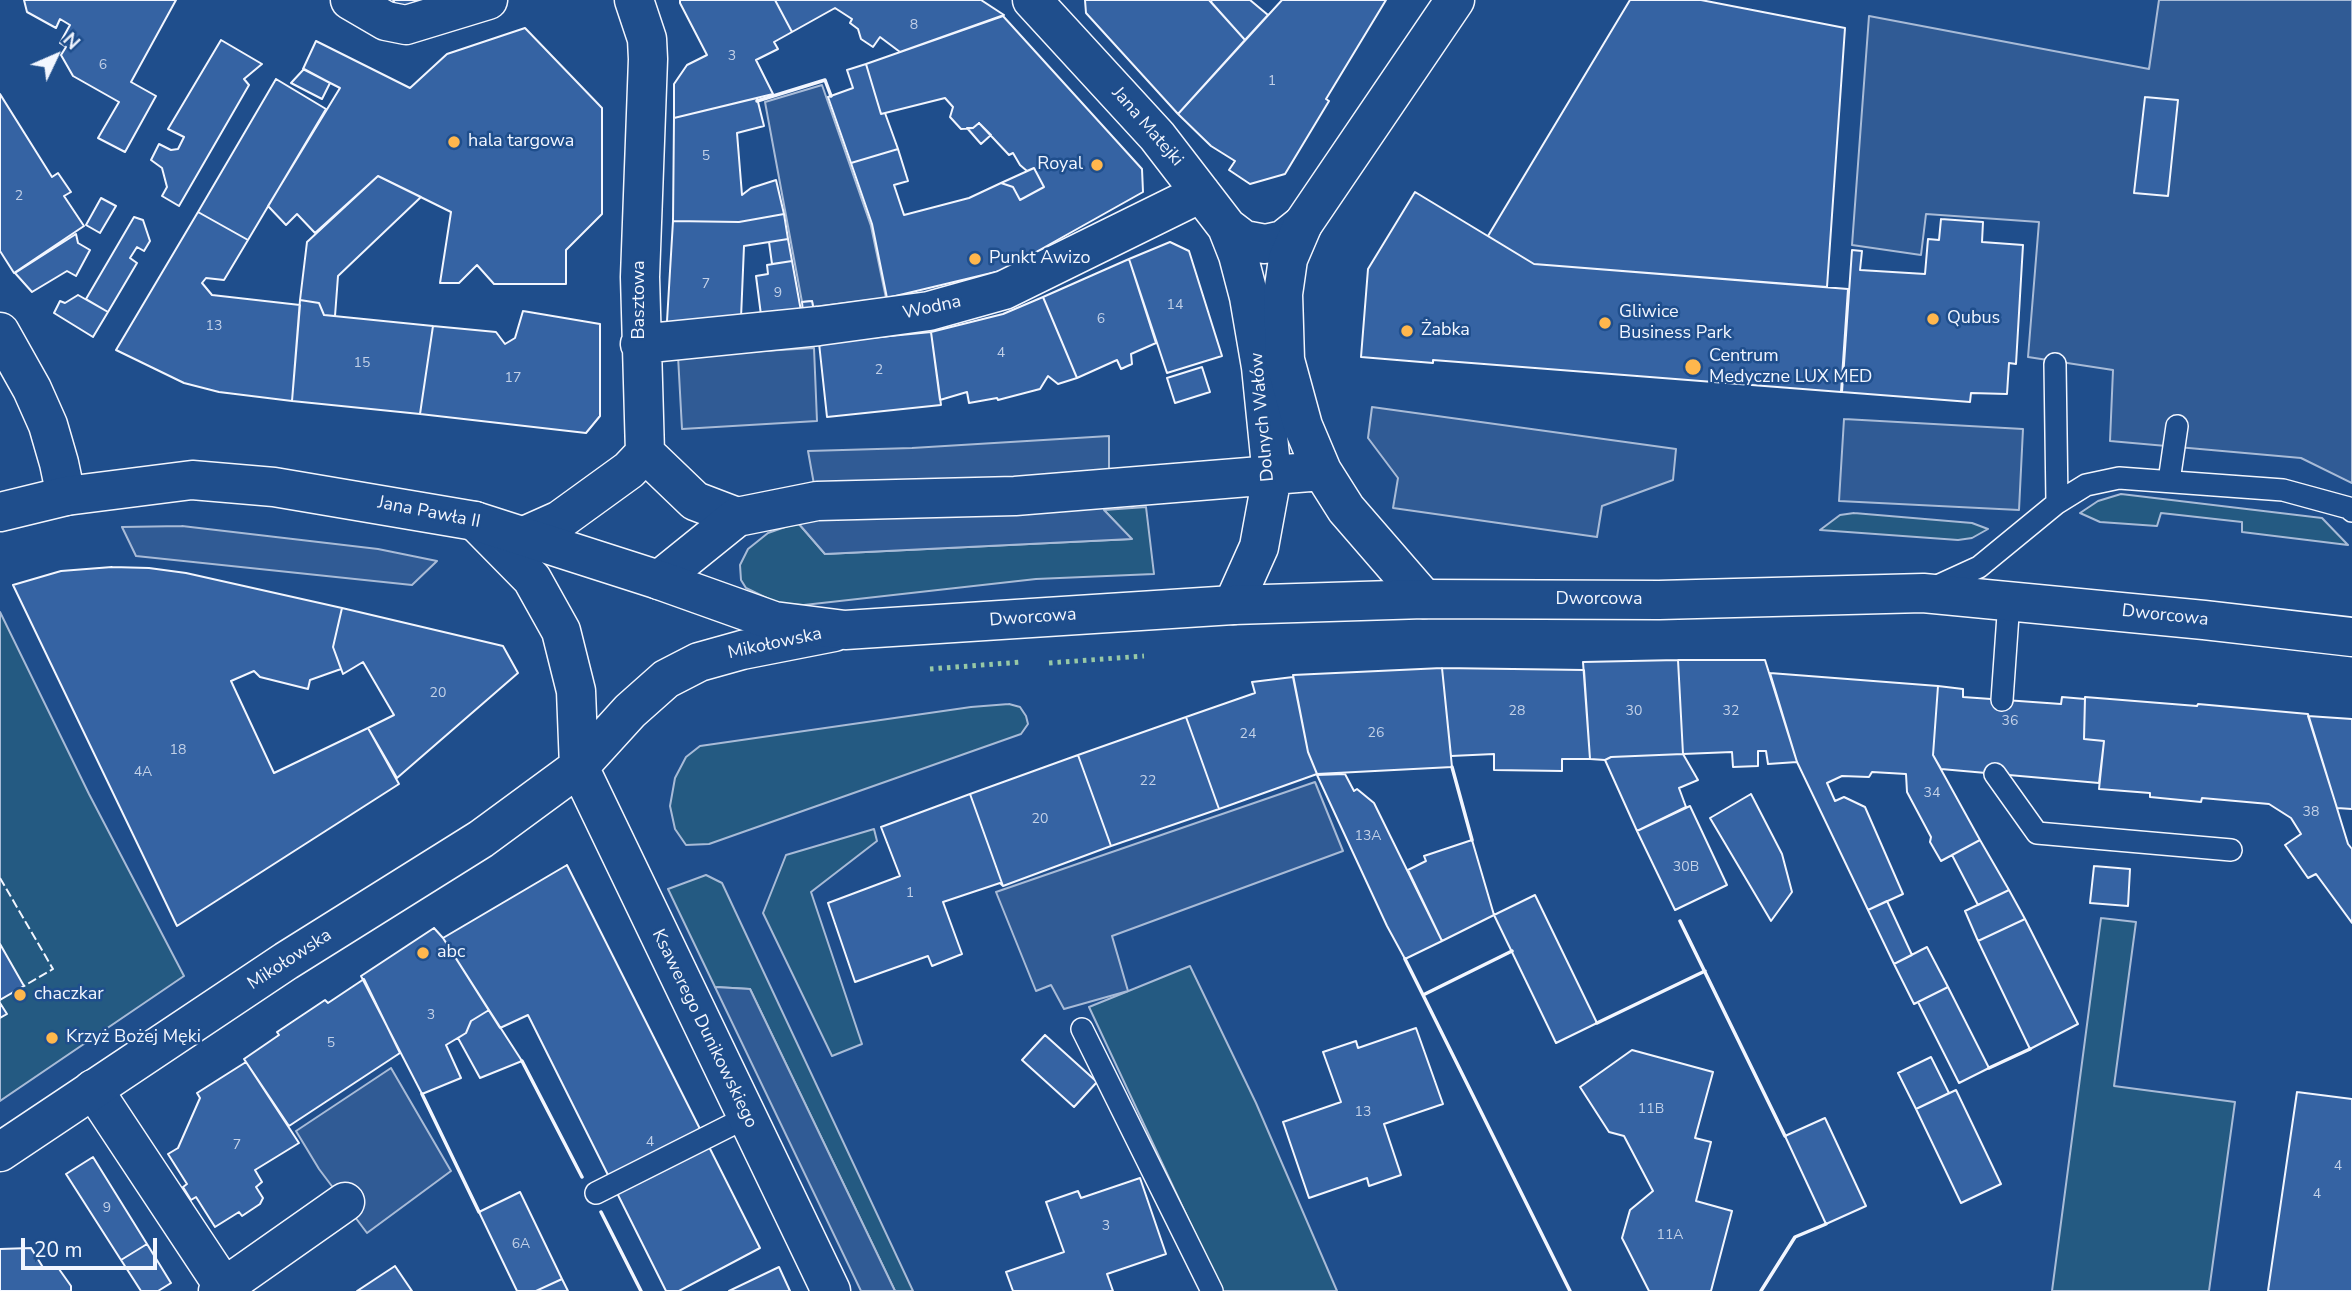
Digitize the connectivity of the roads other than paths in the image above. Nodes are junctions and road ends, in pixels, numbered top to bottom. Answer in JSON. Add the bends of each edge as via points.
{"nodes":[{"id":1,"x":350,"y":0,"type":"edge"},
{"id":2,"x":488,"y":0,"type":"edge"},
{"id":3,"x":634,"y":0,"type":"edge"},
{"id":4,"x":1455,"y":0,"type":"edge"},
{"id":5,"x":1037,"y":2,"type":"edge"},
{"id":6,"x":1201,"y":193,"type":"junction"},
{"id":7,"x":1303,"y":224,"type":"junction"},
{"id":8,"x":1227,"y":227,"type":"junction"},
{"id":9,"x":1265,"y":244,"type":"joint"},
{"id":10,"x":640,"y":344,"type":"junction"},
{"id":11,"x":5,"y":350,"type":"edge"},
{"id":12,"x":2055,"y":365,"type":"dead end"},
{"id":13,"x":2177,"y":426,"type":"dead end"},
{"id":14,"x":645,"y":453,"type":"junction"},
{"id":15,"x":1322,"y":471,"type":"junction"},
{"id":16,"x":1272,"y":476,"type":"junction"},
{"id":17,"x":2169,"y":481,"type":"junction"},
{"id":18,"x":66,"y":496,"type":"junction"},
{"id":19,"x":2057,"y":503,"type":"junction"},
{"id":20,"x":2352,"y":511,"type":"edge"},
{"id":21,"x":0,"y":512,"type":"edge"},
{"id":22,"x":737,"y":517,"type":"junction"},
{"id":23,"x":475,"y":521,"type":"junction"},
{"id":24,"x":524,"y":536,"type":"junction"},
{"id":25,"x":659,"y":580,"type":"junction"},
{"id":26,"x":1923,"y":593,"type":"junction"},
{"id":27,"x":1424,"y":599,"type":"junction"},
{"id":28,"x":2009,"y":601,"type":"junction"},
{"id":29,"x":1233,"y":605,"type":"junction"},
{"id":30,"x":845,"y":630,"type":"junction"},
{"id":31,"x":2352,"y":637,"type":"edge"},
{"id":32,"x":2002,"y":700,"type":"dead end"},
{"id":33,"x":579,"y":766,"type":"junction"},
{"id":34,"x":1995,"y":774,"type":"dead end"},
{"id":35,"x":2231,"y":850,"type":"dead end"},
{"id":36,"x":1083,"y":1029,"type":"dead end"},
{"id":37,"x":93,"y":1088,"type":"junction"},
{"id":38,"x":747,"y":1117,"type":"junction"},
{"id":39,"x":0,"y":1152,"type":"edge"},
{"id":40,"x":596,"y":1193,"type":"dead end"},
{"id":41,"x":345,"y":1202,"type":"dead end"},
{"id":42,"x":221,"y":1289,"type":"edge"},
{"id":43,"x":831,"y":1291,"type":"edge"},
{"id":44,"x":1212,"y":1291,"type":"edge"}],
"edges":[{"from":1,"to":2,"type":"street","via":[[386,21],[406,26]]},
{"from":3,"to":10,"type":"street","name":"Basztowa","via":[[648,59]]},
{"from":4,"to":7,"type":"street","name":"Dolnych Wałów"},
{"from":5,"to":6,"type":"street","name":"Jana Matejki","via":[[1157,136]]},
{"from":6,"to":8,"type":"street","name":"Jana Matejki"},
{"from":6,"to":10,"type":"street","name":"Wodna","via":[[1004,290],[929,311]]},
{"from":7,"to":9,"type":"street","name":"Dolnych Wałów","via":[[1283,240]]},
{"from":7,"to":15,"type":"street","name":"Dolnych Wałów","via":[[1288,259],[1283,294],[1286,360],[1303,426]]},
{"from":8,"to":9,"type":"street","name":"Jana Matejki","via":[[1244,240]]},
{"from":8,"to":16,"type":"street","name":"Dolnych Wałów","via":[[1249,296]]},
{"from":10,"to":14,"type":"street","name":"Basztowa"},
{"from":11,"to":18,"type":"street","via":[[32,389],[48,425]]},
{"from":12,"to":19,"type":"lane"},
{"from":13,"to":17,"type":"lane"},
{"from":14,"to":22,"type":"street","via":[[695,501]]},
{"from":14,"to":24,"type":"street","via":[[560,520]]},
{"from":15,"to":16,"type":"street"},
{"from":15,"to":27,"type":"street","name":"Dolnych Wałów","via":[[1346,509]]},
{"from":16,"to":22,"type":"street","via":[[1015,496],[817,501]]},
{"from":16,"to":29,"type":"street","name":"Dolnych Wałów","via":[[1259,547]]},
{"from":17,"to":19,"type":"lane","via":[[2119,478],[2086,485]]},
{"from":17,"to":20,"type":"lane","via":[[2283,490]]},
{"from":18,"to":21,"type":"street","name":"Jana Pawła II"},
{"from":18,"to":23,"type":"street","name":"Jana Pawła II","via":[[192,480],[274,487]]},
{"from":19,"to":26,"type":"lane","via":[[1979,567]]},
{"from":22,"to":25,"type":"street"},
{"from":23,"to":24,"type":"street","name":"Jana Pawła II"},
{"from":23,"to":33,"type":"street","via":[[532,579],[561,631],[576,691]]},
{"from":24,"to":25,"type":"street","name":"Jana Pawła II"},
{"from":25,"to":30,"type":"street","name":"Jana Pawła II","via":[[774,621]]},
{"from":26,"to":27,"type":"street","name":"Dworcowa","via":[[1659,600]]},
{"from":26,"to":28,"type":"street","name":"Dworcowa"},
{"from":27,"to":29,"type":"street","name":"Dworcowa"},
{"from":28,"to":31,"type":"street","name":"Dworcowa"},
{"from":28,"to":32,"type":"lane"},
{"from":29,"to":30,"type":"street","name":"Dworcowa"},
{"from":30,"to":33,"type":"street","name":"Mikołowska","via":[[699,662],[666,679]]},
{"from":33,"to":37,"type":"street","name":"Mikołowska","via":[[481,839]]},
{"from":33,"to":38,"type":"street","name":"Ksawerego Dunikowskiego"},
{"from":34,"to":35,"type":"lane","via":[[2037,833]]},
{"from":36,"to":44,"type":"lane"},
{"from":37,"to":39,"type":"street","name":"Mikołowska"},
{"from":37,"to":42,"type":"street"},
{"from":38,"to":40,"type":"lane"},
{"from":38,"to":43,"type":"street","name":"Ksawerego Dunikowskiego"},
{"from":41,"to":42,"type":"street"}]}
